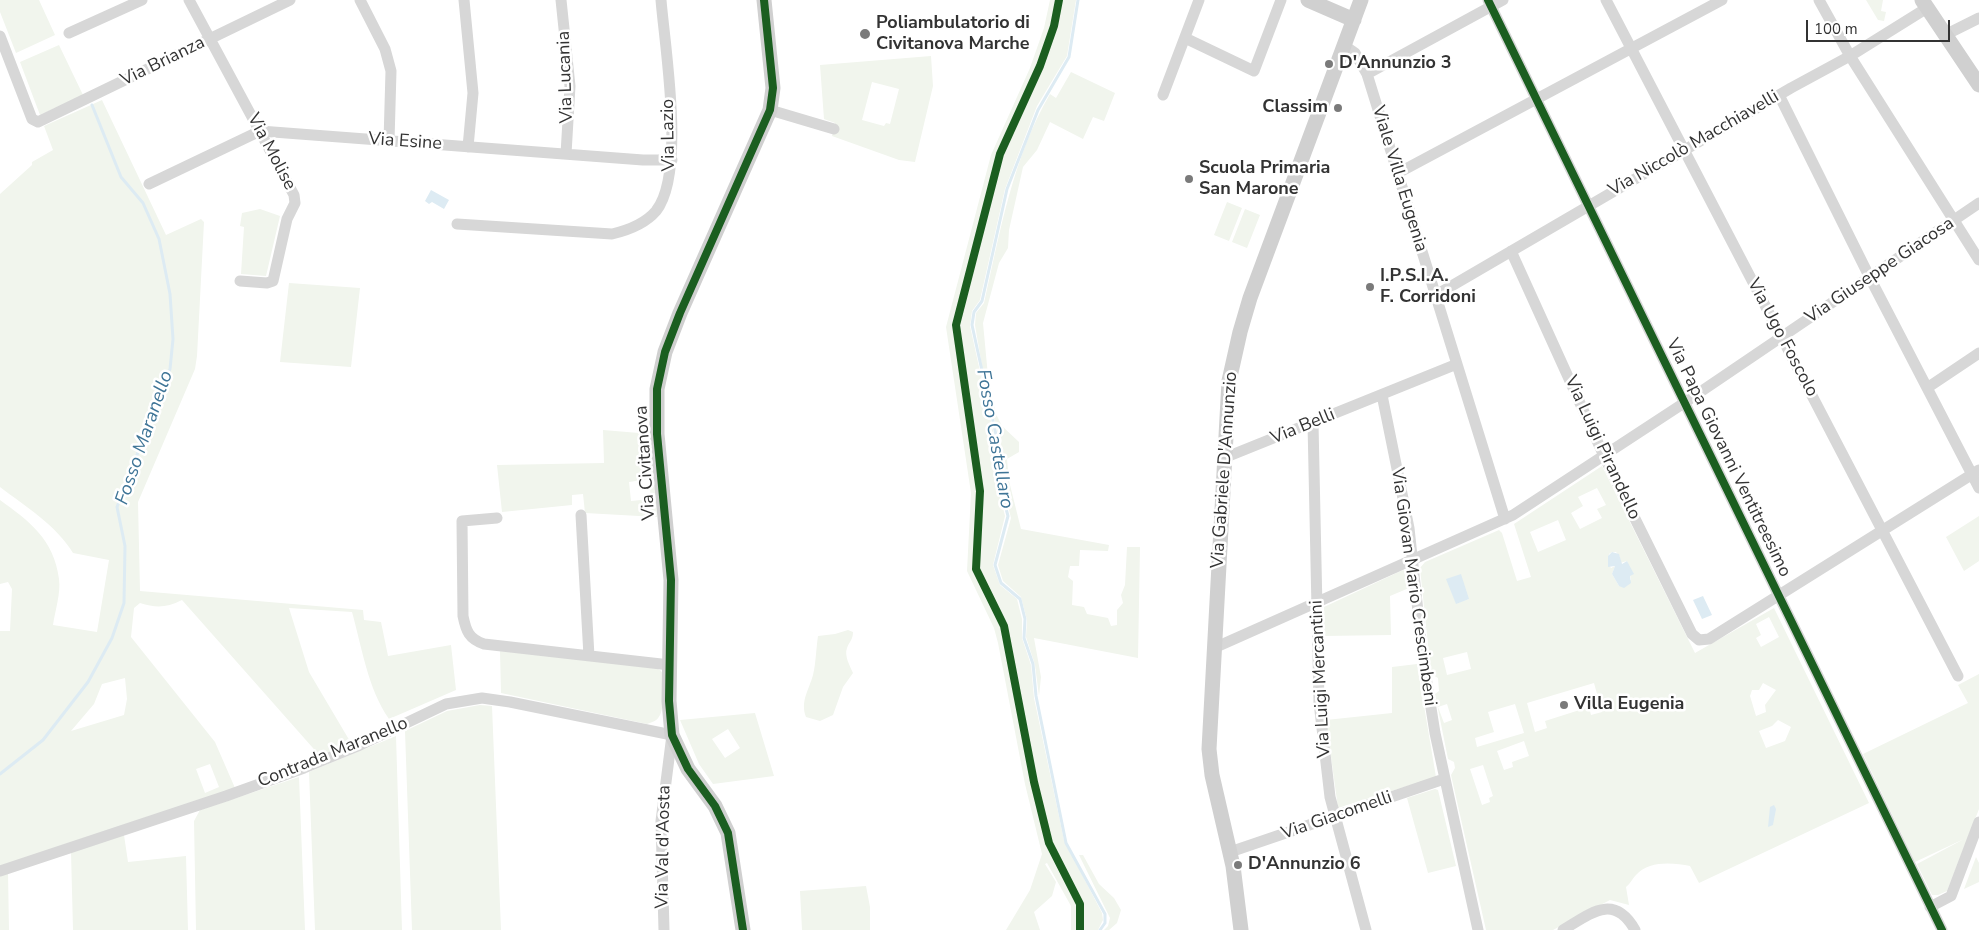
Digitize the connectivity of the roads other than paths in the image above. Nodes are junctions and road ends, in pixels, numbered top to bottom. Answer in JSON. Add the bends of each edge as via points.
{"nodes":[{"id":1,"x":142,"y":0,"type":"edge"},
{"id":2,"x":189,"y":0,"type":"edge"},
{"id":3,"x":290,"y":0,"type":"edge"},
{"id":4,"x":360,"y":0,"type":"edge"},
{"id":5,"x":464,"y":0,"type":"edge"},
{"id":6,"x":561,"y":0,"type":"edge"},
{"id":7,"x":661,"y":0,"type":"edge"},
{"id":8,"x":764,"y":0,"type":"edge"},
{"id":9,"x":1199,"y":0,"type":"edge"},
{"id":10,"x":1280,"y":0,"type":"edge"},
{"id":11,"x":1308,"y":0,"type":"edge"},
{"id":12,"x":1361,"y":0,"type":"edge"},
{"id":13,"x":1503,"y":0,"type":"edge"},
{"id":14,"x":1606,"y":0,"type":"edge"},
{"id":15,"x":1722,"y":0,"type":"edge"},
{"id":16,"x":1819,"y":0,"type":"edge"},
{"id":17,"x":1489,"y":3,"type":"edge"},
{"id":18,"x":1924,"y":4,"type":"edge"},
{"id":19,"x":1979,"y":18,"type":"edge"},
{"id":20,"x":1354,"y":20,"type":"junction"},
{"id":21,"x":69,"y":33,"type":"dead end"},
{"id":22,"x":1945,"y":35,"type":"junction"},
{"id":23,"x":0,"y":36,"type":"edge"},
{"id":24,"x":1185,"y":38,"type":"junction"},
{"id":25,"x":210,"y":39,"type":"junction"},
{"id":26,"x":1344,"y":46,"type":"junction"},
{"id":27,"x":1631,"y":49,"type":"junction"},
{"id":28,"x":1850,"y":56,"type":"junction"},
{"id":29,"x":5,"y":63,"type":"edge"},
{"id":30,"x":1366,"y":74,"type":"junction"},
{"id":31,"x":1979,"y":85,"type":"edge"},
{"id":32,"x":1779,"y":94,"type":"junction"},
{"id":33,"x":1163,"y":95,"type":"dead end"},
{"id":34,"x":1536,"y":100,"type":"junction"},
{"id":35,"x":770,"y":110,"type":"junction"},
{"id":36,"x":834,"y":130,"type":"dead end"},
{"id":37,"x":260,"y":131,"type":"junction"},
{"id":38,"x":389,"y":141,"type":"junction"},
{"id":39,"x":468,"y":147,"type":"junction"},
{"id":40,"x":1684,"y":150,"type":"junction"},
{"id":41,"x":566,"y":154,"type":"junction"},
{"id":42,"x":672,"y":160,"type":"junction"},
{"id":43,"x":1398,"y":173,"type":"junction"},
{"id":44,"x":149,"y":184,"type":"dead end"},
{"id":45,"x":1979,"y":203,"type":"edge"},
{"id":46,"x":1588,"y":206,"type":"junction"},
{"id":47,"x":1954,"y":221,"type":"junction"},
{"id":48,"x":457,"y":224,"type":"dead end"},
{"id":49,"x":1511,"y":251,"type":"junction"},
{"id":50,"x":1979,"y":260,"type":"edge"},
{"id":51,"x":1870,"y":278,"type":"junction"},
{"id":52,"x":240,"y":281,"type":"dead end"},
{"id":53,"x":1436,"y":295,"type":"junction"},
{"id":54,"x":1782,"y":337,"type":"junction"},
{"id":55,"x":1979,"y":353,"type":"edge"},
{"id":56,"x":1457,"y":364,"type":"junction"},
{"id":57,"x":1927,"y":388,"type":"junction"},
{"id":58,"x":1382,"y":395,"type":"junction"},
{"id":59,"x":1684,"y":403,"type":"junction"},
{"id":60,"x":1313,"y":423,"type":"junction"},
{"id":61,"x":1604,"y":456,"type":"junction"},
{"id":62,"x":1224,"y":458,"type":"junction"},
{"id":63,"x":1975,"y":472,"type":"edge"},
{"id":64,"x":1979,"y":488,"type":"edge"},
{"id":65,"x":581,"y":515,"type":"dead end"},
{"id":66,"x":497,"y":518,"type":"dead end"},
{"id":67,"x":1505,"y":519,"type":"junction"},
{"id":68,"x":1883,"y":531,"type":"junction"},
{"id":69,"x":1412,"y":560,"type":"junction"},
{"id":70,"x":1779,"y":597,"type":"junction"},
{"id":71,"x":1317,"y":602,"type":"junction"},
{"id":72,"x":1214,"y":648,"type":"junction"},
{"id":73,"x":589,"y":656,"type":"junction"},
{"id":74,"x":670,"y":665,"type":"junction"},
{"id":75,"x":1958,"y":676,"type":"dead end"},
{"id":76,"x":672,"y":735,"type":"junction"},
{"id":77,"x":1444,"y":779,"type":"junction"},
{"id":78,"x":1335,"y":816,"type":"junction"},
{"id":79,"x":1979,"y":822,"type":"edge"},
{"id":80,"x":1230,"y":852,"type":"junction"},
{"id":81,"x":0,"y":871,"type":"edge"},
{"id":82,"x":1930,"y":907,"type":"junction"},
{"id":83,"x":664,"y":930,"type":"edge"},
{"id":84,"x":743,"y":930,"type":"edge"},
{"id":85,"x":1242,"y":930,"type":"edge"},
{"id":86,"x":1366,"y":930,"type":"edge"},
{"id":87,"x":1478,"y":930,"type":"edge"},
{"id":88,"x":1563,"y":930,"type":"edge"},
{"id":89,"x":1635,"y":930,"type":"edge"},
{"id":90,"x":1942,"y":930,"type":"edge"}],
"edges":[{"from":1,"to":21,"type":"street"},
{"from":2,"to":25,"type":"street","name":"Via Molise"},
{"from":3,"to":25,"type":"street","name":"Via Brianza"},
{"from":4,"to":38,"type":"street","via":[[385,48],[391,71]]},
{"from":5,"to":39,"type":"street","via":[[473,93]]},
{"from":6,"to":41,"type":"street","name":"Via Lucania","via":[[570,86]]},
{"from":7,"to":42,"type":"street","name":"Via Lazio"},
{"from":8,"to":35,"type":"main road","name":"Via Civitanova","via":[[773,88]]},
{"from":9,"to":24,"type":"street"},
{"from":10,"to":24,"type":"street","via":[[1254,71]]},
{"from":11,"to":20,"type":"main road"},
{"from":12,"to":20,"type":"main road","name":"Via Gabriele D'Annunzio"},
{"from":13,"to":17,"type":"street"},
{"from":14,"to":27,"type":"street","name":"Via Ugo Foscolo"},
{"from":15,"to":27,"type":"street"},
{"from":16,"to":28,"type":"street"},
{"from":17,"to":30,"type":"street"},
{"from":17,"to":34,"type":"street","name":"Via Papa Giovanni Ventitreesimo"},
{"from":18,"to":22,"type":"main road"},
{"from":18,"to":28,"type":"street","name":"Via Niccolò Macchiavelli"},
{"from":19,"to":22,"type":"street"},
{"from":20,"to":26,"type":"main road","name":"Via Gabriele D'Annunzio"},
{"from":22,"to":31,"type":"main road"},
{"from":23,"to":29,"type":"street"},
{"from":24,"to":33,"type":"street"},
{"from":25,"to":29,"type":"street","name":"Via Brianza","via":[[35,122]]},
{"from":25,"to":37,"type":"street","name":"Via Molise"},
{"from":26,"to":30,"type":"street","name":"Viale Villa Eugenia","via":[[1356,53]]},
{"from":26,"to":62,"type":"main road","name":"Via Gabriele D'Annunzio","via":[[1240,332],[1229,381]]},
{"from":27,"to":34,"type":"street"},
{"from":27,"to":40,"type":"street","name":"Via Ugo Foscolo"},
{"from":28,"to":32,"type":"street","name":"Via Niccolò Macchiavelli"},
{"from":28,"to":47,"type":"street"},
{"from":30,"to":43,"type":"street","name":"Viale Villa Eugenia"},
{"from":32,"to":40,"type":"street","name":"Via Niccolò Macchiavelli"},
{"from":32,"to":51,"type":"street"},
{"from":34,"to":43,"type":"street"},
{"from":34,"to":46,"type":"street","name":"Via Papa Giovanni Ventitreesimo"},
{"from":35,"to":36,"type":"street"},
{"from":35,"to":74,"type":"main road","name":"Via Civitanova","via":[[680,313],[660,370],[656,414],[670,580]]},
{"from":37,"to":38,"type":"street","name":"Via Esine"},
{"from":37,"to":44,"type":"street","name":"Via Esine"},
{"from":37,"to":52,"type":"street","name":"Via Molise","via":[[294,195],[295,203],[287,219],[273,280],[267,283]]},
{"from":38,"to":39,"type":"street","name":"Via Esine"},
{"from":39,"to":41,"type":"street","name":"Via Esine"},
{"from":40,"to":46,"type":"street","name":"Via Niccolò Macchiavelli"},
{"from":40,"to":54,"type":"street","name":"Via Ugo Foscolo"},
{"from":41,"to":42,"type":"street","name":"Via Esine"},
{"from":42,"to":48,"type":"street","name":"Via Lazio","via":[[668,187],[656,210],[644,222],[624,231],[601,234]]},
{"from":43,"to":53,"type":"street","name":"Viale Villa Eugenia"},
{"from":45,"to":47,"type":"street","name":"Via Giuseppe Giacosa"},
{"from":46,"to":49,"type":"street","name":"Via Niccolò Macchiavelli"},
{"from":46,"to":59,"type":"street","name":"Via Papa Giovanni Ventitreesimo"},
{"from":47,"to":50,"type":"street"},
{"from":47,"to":51,"type":"street","name":"Via Giuseppe Giacosa"},
{"from":49,"to":53,"type":"street","name":"Via Niccolò Macchiavelli"},
{"from":49,"to":61,"type":"street","name":"Via Luigi Pirandello"},
{"from":51,"to":54,"type":"street","name":"Via Giuseppe Giacosa"},
{"from":51,"to":57,"type":"street"},
{"from":53,"to":56,"type":"street","name":"Viale Villa Eugenia"},
{"from":54,"to":59,"type":"street","name":"Via Giuseppe Giacosa"},
{"from":54,"to":68,"type":"street","name":"Via Ugo Foscolo"},
{"from":55,"to":57,"type":"street"},
{"from":56,"to":58,"type":"street","name":"Via Belli"},
{"from":56,"to":67,"type":"street","name":"Viale Villa Eugenia"},
{"from":57,"to":63,"type":"street"},
{"from":58,"to":60,"type":"street","name":"Via Belli"},
{"from":58,"to":69,"type":"street","name":"Via Giovan Mario Crescimbeni"},
{"from":59,"to":61,"type":"street","name":"Via Giuseppe Giacosa"},
{"from":59,"to":70,"type":"street","name":"Via Papa Giovanni Ventitreesimo"},
{"from":60,"to":62,"type":"street","name":"Via Belli"},
{"from":60,"to":71,"type":"street","name":"Via Luigi Mercantini"},
{"from":61,"to":67,"type":"street","name":"Via Giuseppe Giacosa"},
{"from":61,"to":70,"type":"street","name":"Via Luigi Pirandello","via":[[1692,634],[1699,640],[1709,639]]},
{"from":62,"to":72,"type":"main road","name":"Via Gabriele D'Annunzio"},
{"from":63,"to":64,"type":"street"},
{"from":63,"to":68,"type":"street"},
{"from":65,"to":73,"type":"street"},
{"from":66,"to":73,"type":"street","via":[[462,521],[466,630],[474,640],[484,644]]},
{"from":67,"to":69,"type":"street","name":"Via Giuseppe Giacosa"},
{"from":68,"to":70,"type":"street"},
{"from":68,"to":75,"type":"street","name":"Via Ugo Foscolo"},
{"from":69,"to":71,"type":"street","name":"Via Giuseppe Giacosa"},
{"from":69,"to":77,"type":"street","name":"Via Giovan Mario Crescimbeni","via":[[1427,685]]},
{"from":70,"to":82,"type":"street","name":"Via Papa Giovanni Ventitreesimo"},
{"from":71,"to":72,"type":"street","name":"Via Giuseppe Giacosa"},
{"from":71,"to":78,"type":"street","name":"Via Luigi Mercantini","via":[[1320,710]]},
{"from":72,"to":80,"type":"main road","name":"Via Gabriele D'Annunzio","via":[[1210,755]]},
{"from":73,"to":74,"type":"street"},
{"from":74,"to":76,"type":"main road","name":"Via Civitanova"},
{"from":76,"to":81,"type":"street","name":"Contrada Maranello","via":[[482,698],[446,704],[304,768]]},
{"from":76,"to":83,"type":"street","name":"Via Val d'Aosta","via":[[661,821]]},
{"from":76,"to":84,"type":"main road","name":"Via Civitanova","via":[[688,770],[715,806],[728,833]]},
{"from":77,"to":78,"type":"street","name":"Via Giacomelli"},
{"from":77,"to":87,"type":"street","name":"Via Giovan Mario Crescimbeni"},
{"from":78,"to":80,"type":"street","name":"Via Giacomelli"},
{"from":78,"to":86,"type":"street","name":"Via Luigi Mercantini"},
{"from":79,"to":82,"type":"street","via":[[1951,896]]},
{"from":80,"to":85,"type":"main road","name":"Via Gabriele D'Annunzio"},
{"from":82,"to":90,"type":"street","name":"Via Papa Giovanni Ventitreesimo"},
{"from":88,"to":89,"type":"street","via":[[1594,911],[1615,909],[1626,916]]}]}
